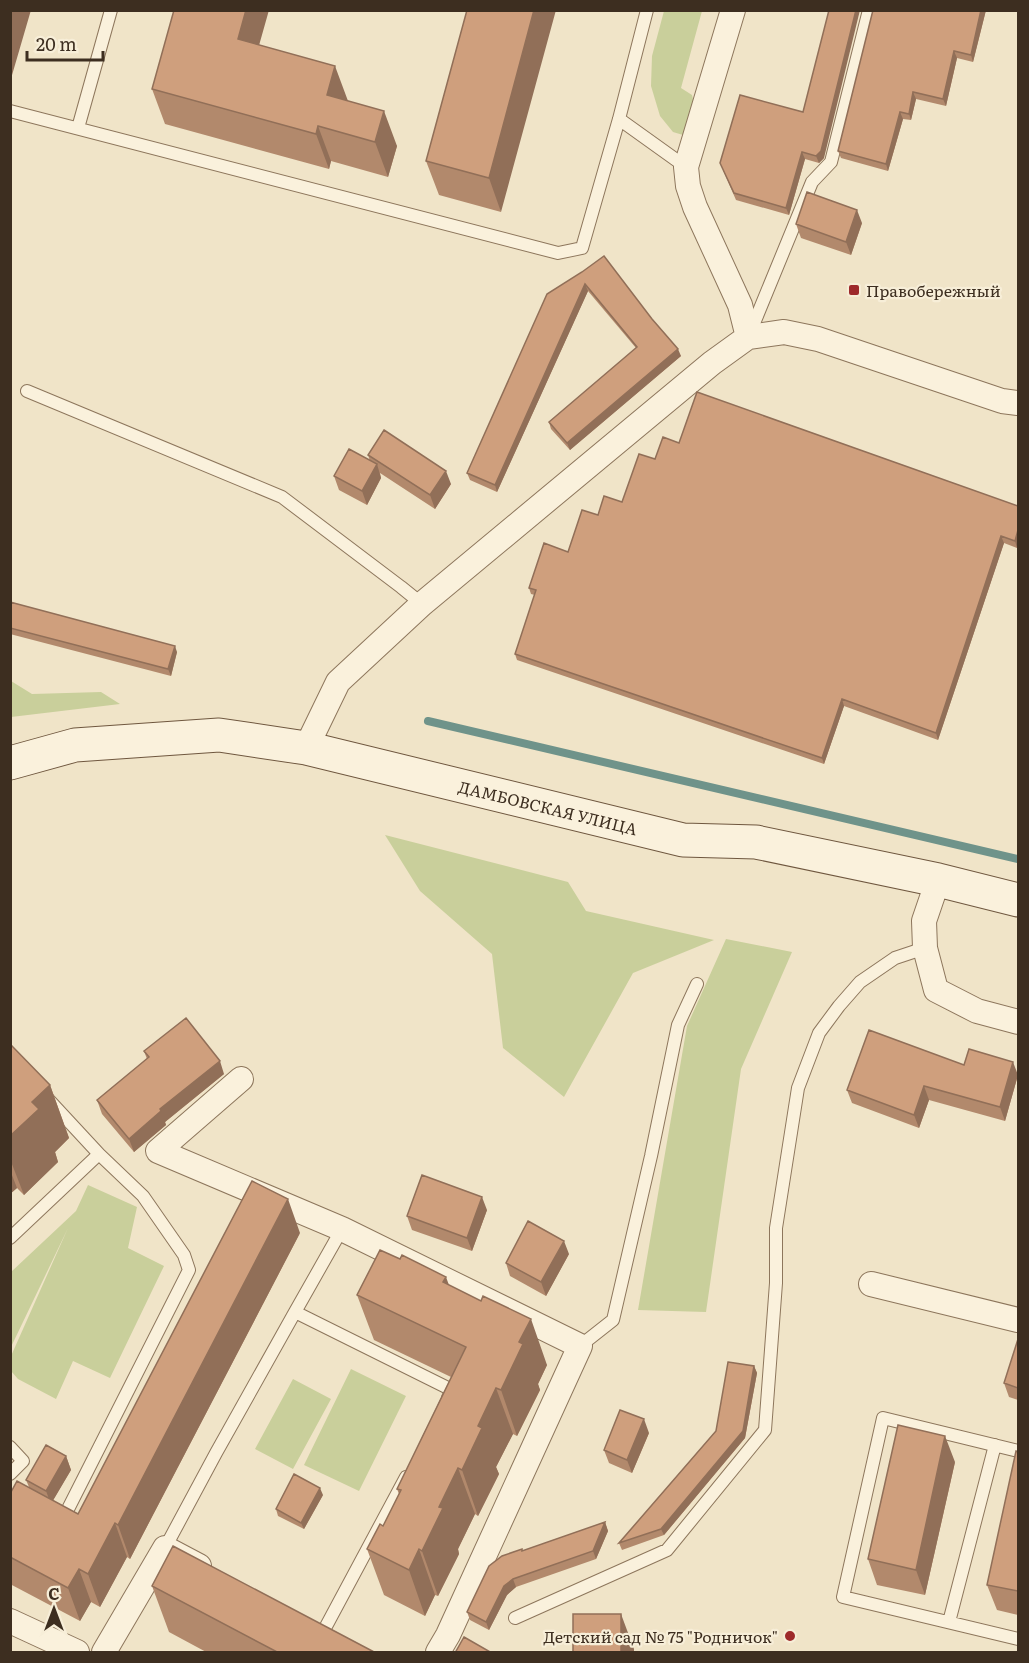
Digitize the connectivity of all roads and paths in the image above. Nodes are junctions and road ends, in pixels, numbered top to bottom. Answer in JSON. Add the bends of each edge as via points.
{"nodes":[{"id":1,"x":111,"y":10,"type":"edge"},
{"id":2,"x":647,"y":10,"type":"edge"},
{"id":3,"x":733,"y":10,"type":"edge"},
{"id":4,"x":869,"y":10,"type":"edge"},
{"id":5,"x":10,"y":111,"type":"edge"},
{"id":6,"x":619,"y":119,"type":"junction"},
{"id":7,"x":78,"y":128,"type":"junction"},
{"id":8,"x":686,"y":167,"type":"junction"},
{"id":9,"x":748,"y":337,"type":"junction"},
{"id":10,"x":27,"y":391,"type":"dead end"},
{"id":11,"x":1018,"y":403,"type":"edge"},
{"id":12,"x":422,"y":604,"type":"junction"},
{"id":13,"x":306,"y":748,"type":"junction"},
{"id":14,"x":10,"y":763,"type":"edge"},
{"id":15,"x":938,"y":880,"type":"junction"},
{"id":16,"x":1018,"y":900,"type":"edge"},
{"id":17,"x":925,"y":948,"type":"junction"},
{"id":18,"x":697,"y":984,"type":"dead end"},
{"id":19,"x":1018,"y":1022,"type":"edge"},
{"id":20,"x":241,"y":1079,"type":"dead end"},
{"id":21,"x":42,"y":1093,"type":"edge"},
{"id":22,"x":99,"y":1154,"type":"junction"},
{"id":23,"x":342,"y":1228,"type":"junction"},
{"id":24,"x":10,"y":1238,"type":"edge"},
{"id":25,"x":871,"y":1284,"type":"dead end"},
{"id":26,"x":295,"y":1312,"type":"junction"},
{"id":27,"x":1018,"y":1320,"type":"edge"},
{"id":28,"x":580,"y":1346,"type":"junction"},
{"id":29,"x":441,"y":1412,"type":"edge"},
{"id":30,"x":995,"y":1445,"type":"junction"},
{"id":31,"x":10,"y":1447,"type":"edge"},
{"id":32,"x":1018,"y":1451,"type":"edge"},
{"id":33,"x":412,"y":1464,"type":"edge"},
{"id":34,"x":10,"y":1474,"type":"edge"},
{"id":35,"x":53,"y":1515,"type":"edge"},
{"id":36,"x":165,"y":1548,"type":"junction"},
{"id":37,"x":218,"y":1576,"type":"edge"},
{"id":38,"x":515,"y":1618,"type":"dead end"},
{"id":39,"x":302,"y":1621,"type":"edge"},
{"id":40,"x":10,"y":1622,"type":"edge"},
{"id":41,"x":949,"y":1622,"type":"junction"},
{"id":42,"x":332,"y":1637,"type":"joint"},
{"id":43,"x":1018,"y":1639,"type":"edge"},
{"id":44,"x":76,"y":1653,"type":"edge"},
{"id":45,"x":104,"y":1653,"type":"edge"},
{"id":46,"x":438,"y":1653,"type":"edge"}],
"edges":[{"from":1,"to":7,"type":"lane"},
{"from":2,"to":6,"type":"lane"},
{"from":3,"to":8,"type":"street"},
{"from":4,"to":9,"type":"lane","via":[[831,162],[812,182]]},
{"from":5,"to":7,"type":"lane"},
{"from":6,"to":7,"type":"lane","via":[[582,248],[558,253]]},
{"from":6,"to":8,"type":"lane"},
{"from":8,"to":9,"type":"street","via":[[695,207],[740,305]]},
{"from":9,"to":11,"type":"street","via":[[784,332],[818,339]]},
{"from":9,"to":12,"type":"street"},
{"from":10,"to":12,"type":"lane","via":[[282,497]]},
{"from":12,"to":13,"type":"street","via":[[338,682]]},
{"from":13,"to":14,"type":"street","name":"ДАМБОВСКАЯ УЛИЦА","via":[[219,735],[75,745]]},
{"from":13,"to":15,"type":"street","name":"ДАМБОВСКАЯ УЛИЦА","via":[[683,840],[756,842]]},
{"from":15,"to":16,"type":"street","name":"ДАМБОВСКАЯ УЛИЦА"},
{"from":15,"to":17,"type":"street","via":[[924,921]]},
{"from":17,"to":19,"type":"street","via":[[936,990],[977,1011]]},
{"from":17,"to":38,"type":"lane","via":[[894,958],[860,982],[819,1033],[798,1088],[776,1228],[765,1430],[667,1550]]},
{"from":18,"to":28,"type":"lane","via":[[678,1025],[613,1320]]},
{"from":20,"to":23,"type":"street","via":[[158,1151]]},
{"from":21,"to":22,"type":"lane"},
{"from":22,"to":24,"type":"lane"},
{"from":22,"to":35,"type":"lane","via":[[143,1196],[184,1255],[189,1270],[63,1519]]},
{"from":23,"to":26,"type":"lane"},
{"from":23,"to":28,"type":"street"},
{"from":25,"to":27,"type":"street"},
{"from":26,"to":29,"type":"lane","via":[[452,1390]]},
{"from":26,"to":36,"type":"lane"},
{"from":28,"to":46,"type":"street"},
{"from":30,"to":32,"type":"lane"},
{"from":30,"to":41,"type":"lane"},
{"from":30,"to":41,"type":"lane","via":[[883,1418],[843,1597]]},
{"from":31,"to":34,"type":"lane","via":[[23,1461]]},
{"from":33,"to":42,"type":"lane"},
{"from":36,"to":37,"type":"street"},
{"from":36,"to":45,"type":"street"},
{"from":39,"to":42,"type":"street"},
{"from":40,"to":44,"type":"street"},
{"from":41,"to":43,"type":"lane"}]}
